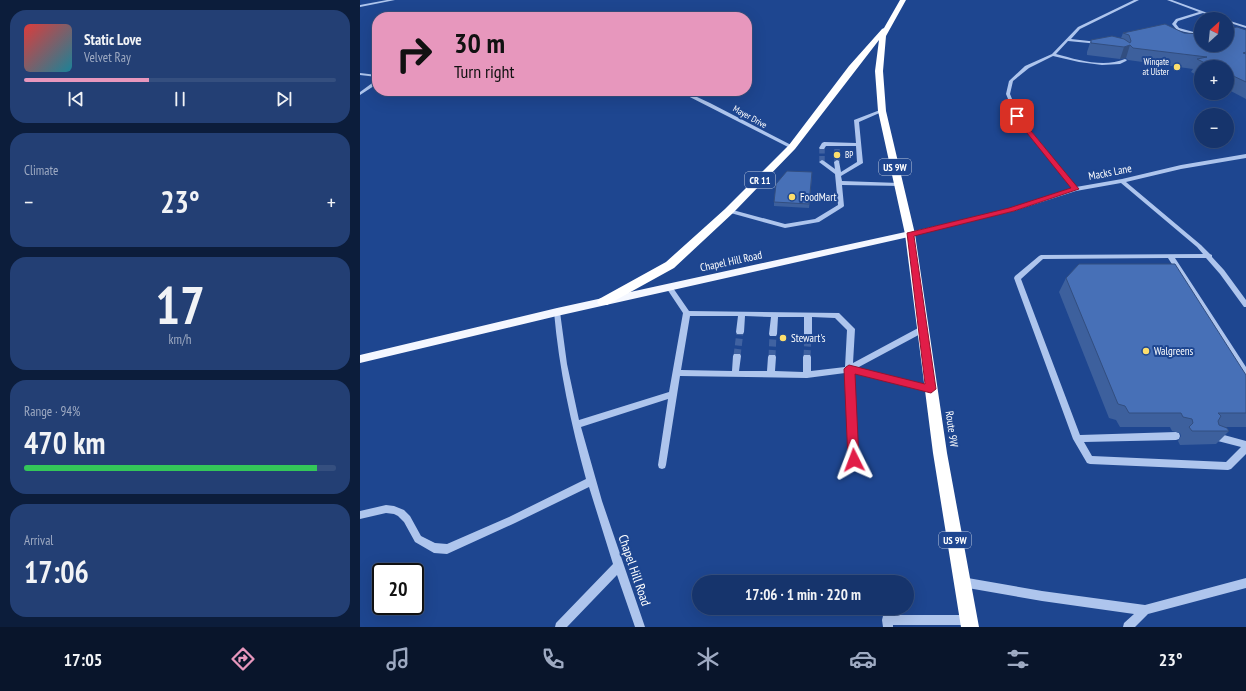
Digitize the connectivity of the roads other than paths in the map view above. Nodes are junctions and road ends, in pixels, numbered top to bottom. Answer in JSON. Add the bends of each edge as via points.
{"nodes":[{"id":1,"x":393,"y":0,"type":"edge"},
{"id":2,"x":903,"y":0,"type":"edge"},
{"id":3,"x":1137,"y":0,"type":"edge"},
{"id":4,"x":1169,"y":0,"type":"edge"},
{"id":5,"x":360,"y":6,"type":"edge"},
{"id":6,"x":1203,"y":12,"type":"edge"},
{"id":7,"x":1194,"y":15,"type":"edge"},
{"id":8,"x":1234,"y":23,"type":"edge"},
{"id":9,"x":888,"y":26,"type":"junction"},
{"id":10,"x":1244,"y":27,"type":"edge"},
{"id":11,"x":1234,"y":28,"type":"edge"},
{"id":12,"x":1194,"y":34,"type":"edge"},
{"id":13,"x":1068,"y":40,"type":"junction"},
{"id":14,"x":1101,"y":43,"type":"edge"},
{"id":15,"x":1053,"y":55,"type":"junction"},
{"id":16,"x":1125,"y":60,"type":"edge"},
{"id":17,"x":360,"y":74,"type":"edge"},
{"id":18,"x":372,"y":75,"type":"edge"},
{"id":19,"x":372,"y":86,"type":"edge"},
{"id":20,"x":360,"y":94,"type":"edge"},
{"id":21,"x":692,"y":96,"type":"edge"},
{"id":22,"x":882,"y":111,"type":"junction"},
{"id":23,"x":859,"y":144,"type":"junction"},
{"id":24,"x":792,"y":147,"type":"junction"},
{"id":25,"x":822,"y":148,"type":"dead end"},
{"id":26,"x":1246,"y":156,"type":"edge"},
{"id":27,"x":822,"y":162,"type":"dead end"},
{"id":28,"x":837,"y":162,"type":"tunnel mouth"},
{"id":29,"x":840,"y":175,"type":"junction"},
{"id":30,"x":1122,"y":181,"type":"junction"},
{"id":31,"x":839,"y":183,"type":"junction"},
{"id":32,"x":899,"y":185,"type":"junction"},
{"id":33,"x":1075,"y":189,"type":"junction"},
{"id":34,"x":729,"y":211,"type":"junction"},
{"id":35,"x":910,"y":234,"type":"junction"},
{"id":36,"x":1170,"y":256,"type":"junction"},
{"id":37,"x":1210,"y":256,"type":"junction"},
{"id":38,"x":669,"y":287,"type":"junction"},
{"id":39,"x":603,"y":302,"type":"junction"},
{"id":40,"x":1246,"y":305,"type":"edge"},
{"id":41,"x":557,"y":312,"type":"junction"},
{"id":42,"x":687,"y":313,"type":"junction"},
{"id":43,"x":742,"y":314,"type":"junction"},
{"id":44,"x":774,"y":314,"type":"junction"},
{"id":45,"x":808,"y":315,"type":"junction"},
{"id":46,"x":923,"y":329,"type":"junction"},
{"id":47,"x":740,"y":332,"type":"tunnel mouth"},
{"id":48,"x":773,"y":334,"type":"tunnel mouth"},
{"id":49,"x":808,"y":334,"type":"tunnel mouth"},
{"id":50,"x":737,"y":356,"type":"tunnel mouth"},
{"id":51,"x":772,"y":357,"type":"tunnel mouth"},
{"id":52,"x":807,"y":357,"type":"tunnel mouth"},
{"id":53,"x":360,"y":359,"type":"edge"},
{"id":54,"x":849,"y":369,"type":"junction"},
{"id":55,"x":677,"y":373,"type":"junction"},
{"id":56,"x":735,"y":374,"type":"junction"},
{"id":57,"x":1246,"y":374,"type":"edge"},
{"id":58,"x":771,"y":375,"type":"junction"},
{"id":59,"x":807,"y":375,"type":"junction"},
{"id":60,"x":931,"y":389,"type":"junction"},
{"id":61,"x":673,"y":394,"type":"junction"},
{"id":62,"x":576,"y":425,"type":"junction"},
{"id":63,"x":1211,"y":435,"type":"edge"},
{"id":64,"x":1176,"y":436,"type":"dead end"},
{"id":65,"x":1077,"y":439,"type":"junction"},
{"id":66,"x":1246,"y":445,"type":"edge"},
{"id":67,"x":1246,"y":448,"type":"edge"},
{"id":68,"x":854,"y":460,"type":"dead end"},
{"id":69,"x":662,"y":465,"type":"dead end"},
{"id":70,"x":592,"y":481,"type":"junction"},
{"id":71,"x":360,"y":515,"type":"edge"},
{"id":72,"x":618,"y":566,"type":"junction"},
{"id":73,"x":962,"y":582,"type":"junction"},
{"id":74,"x":1246,"y":583,"type":"edge"},
{"id":75,"x":1145,"y":610,"type":"junction"},
{"id":76,"x":970,"y":624,"type":"edge"},
{"id":77,"x":560,"y":627,"type":"edge"},
{"id":78,"x":640,"y":627,"type":"edge"},
{"id":79,"x":888,"y":627,"type":"edge"},
{"id":80,"x":1128,"y":627,"type":"edge"}],
"edges":[{"from":1,"to":5,"type":"street"},
{"from":2,"to":9,"type":"highway","number":"US 9W"},
{"from":3,"to":13,"type":"street","via":[[1079,28]]},
{"from":4,"to":6,"type":"street"},
{"from":7,"to":12,"type":"street","via":[[1177,20],[1174,24],[1178,29]]},
{"from":8,"to":10,"type":"street"},
{"from":9,"to":22,"type":"highway","number":"US 9W","via":[[883,36],[879,71]]},
{"from":9,"to":24,"type":"highway","number":"CR 11","via":[[852,68]]},
{"from":10,"to":11,"type":"street"},
{"from":13,"to":14,"type":"street"},
{"from":13,"to":15,"type":"street"},
{"from":15,"to":16,"type":"street","via":[[1098,64],[1117,65]]},
{"from":15,"to":33,"type":"street","via":[[1027,67],[1011,81],[1008,94],[1017,116]]},
{"from":17,"to":18,"type":"street"},
{"from":19,"to":20,"type":"street"},
{"from":21,"to":24,"type":"street","name":"Mayer Drive"},
{"from":22,"to":23,"type":"street","via":[[856,121]]},
{"from":22,"to":32,"type":"highway","number":"US 9W"},
{"from":23,"to":25,"type":"street","via":[[824,144]]},
{"from":23,"to":29,"type":"street","via":[[860,163]]},
{"from":24,"to":34,"type":"highway","number":"CR 11"},
{"from":26,"to":30,"type":"street","name":"Macks Lane","via":[[1181,167]]},
{"from":27,"to":29,"type":"street"},
{"from":28,"to":29,"type":"street"},
{"from":29,"to":31,"type":"street"},
{"from":30,"to":33,"type":"street","name":"Macks Lane"},
{"from":30,"to":37,"type":"street"},
{"from":31,"to":32,"type":"street"},
{"from":31,"to":34,"type":"street","via":[[841,206],[817,221],[785,226]]},
{"from":32,"to":35,"type":"highway","number":"US 9W"},
{"from":33,"to":35,"type":"street","name":"Macks Lane","via":[[1012,210]]},
{"from":34,"to":39,"type":"highway","number":"CR 11","via":[[670,264]]},
{"from":35,"to":38,"type":"main road","name":"Chapel Hill Road","number":"CR 11"},
{"from":35,"to":46,"type":"highway","name":"Route 9W","number":"US 9W"},
{"from":36,"to":37,"type":"street"},
{"from":36,"to":57,"type":"street"},
{"from":36,"to":65,"type":"street","via":[[1041,257],[1017,278]]},
{"from":37,"to":40,"type":"street"},
{"from":38,"to":39,"type":"main road","name":"Chapel Hill Road","number":"CR 11"},
{"from":38,"to":42,"type":"street"},
{"from":39,"to":41,"type":"main road","name":"Chapel Hill Road","number":"CR 11"},
{"from":41,"to":53,"type":"main road","name":"Chapel Hill Road","number":"CR 11"},
{"from":41,"to":62,"type":"street","name":"Chapel Hill Road"},
{"from":42,"to":43,"type":"street"},
{"from":42,"to":55,"type":"street"},
{"from":43,"to":44,"type":"street"},
{"from":43,"to":47,"type":"street"},
{"from":44,"to":45,"type":"street"},
{"from":44,"to":48,"type":"street"},
{"from":45,"to":49,"type":"street"},
{"from":45,"to":54,"type":"street","via":[[837,315],[851,329]]},
{"from":46,"to":54,"type":"street"},
{"from":46,"to":60,"type":"highway","name":"Route 9W","number":"US 9W"},
{"from":50,"to":56,"type":"street"},
{"from":51,"to":58,"type":"street"},
{"from":52,"to":59,"type":"street"},
{"from":54,"to":59,"type":"street"},
{"from":54,"to":60,"type":"street"},
{"from":54,"to":68,"type":"street"},
{"from":55,"to":56,"type":"street"},
{"from":55,"to":61,"type":"street"},
{"from":56,"to":58,"type":"street"},
{"from":58,"to":59,"type":"street"},
{"from":60,"to":73,"type":"highway","name":"Route 9W","number":"US 9W"},
{"from":61,"to":62,"type":"street"},
{"from":61,"to":69,"type":"street"},
{"from":62,"to":70,"type":"street","name":"Chapel Hill Road"},
{"from":63,"to":66,"type":"street"},
{"from":64,"to":65,"type":"street"},
{"from":65,"to":67,"type":"street","via":[[1090,460],[1228,466]]},
{"from":70,"to":71,"type":"street","via":[[447,549],[434,548],[418,539],[407,519],[394,510],[386,509]]},
{"from":70,"to":72,"type":"street","name":"Chapel Hill Road"},
{"from":72,"to":77,"type":"street"},
{"from":72,"to":78,"type":"street","name":"Chapel Hill Road"},
{"from":73,"to":75,"type":"street"},
{"from":73,"to":76,"type":"highway","name":"Route 9W","number":"US 9W"},
{"from":74,"to":75,"type":"street"},
{"from":75,"to":80,"type":"street"},
{"from":76,"to":79,"type":"street","via":[[887,620]]}]}
